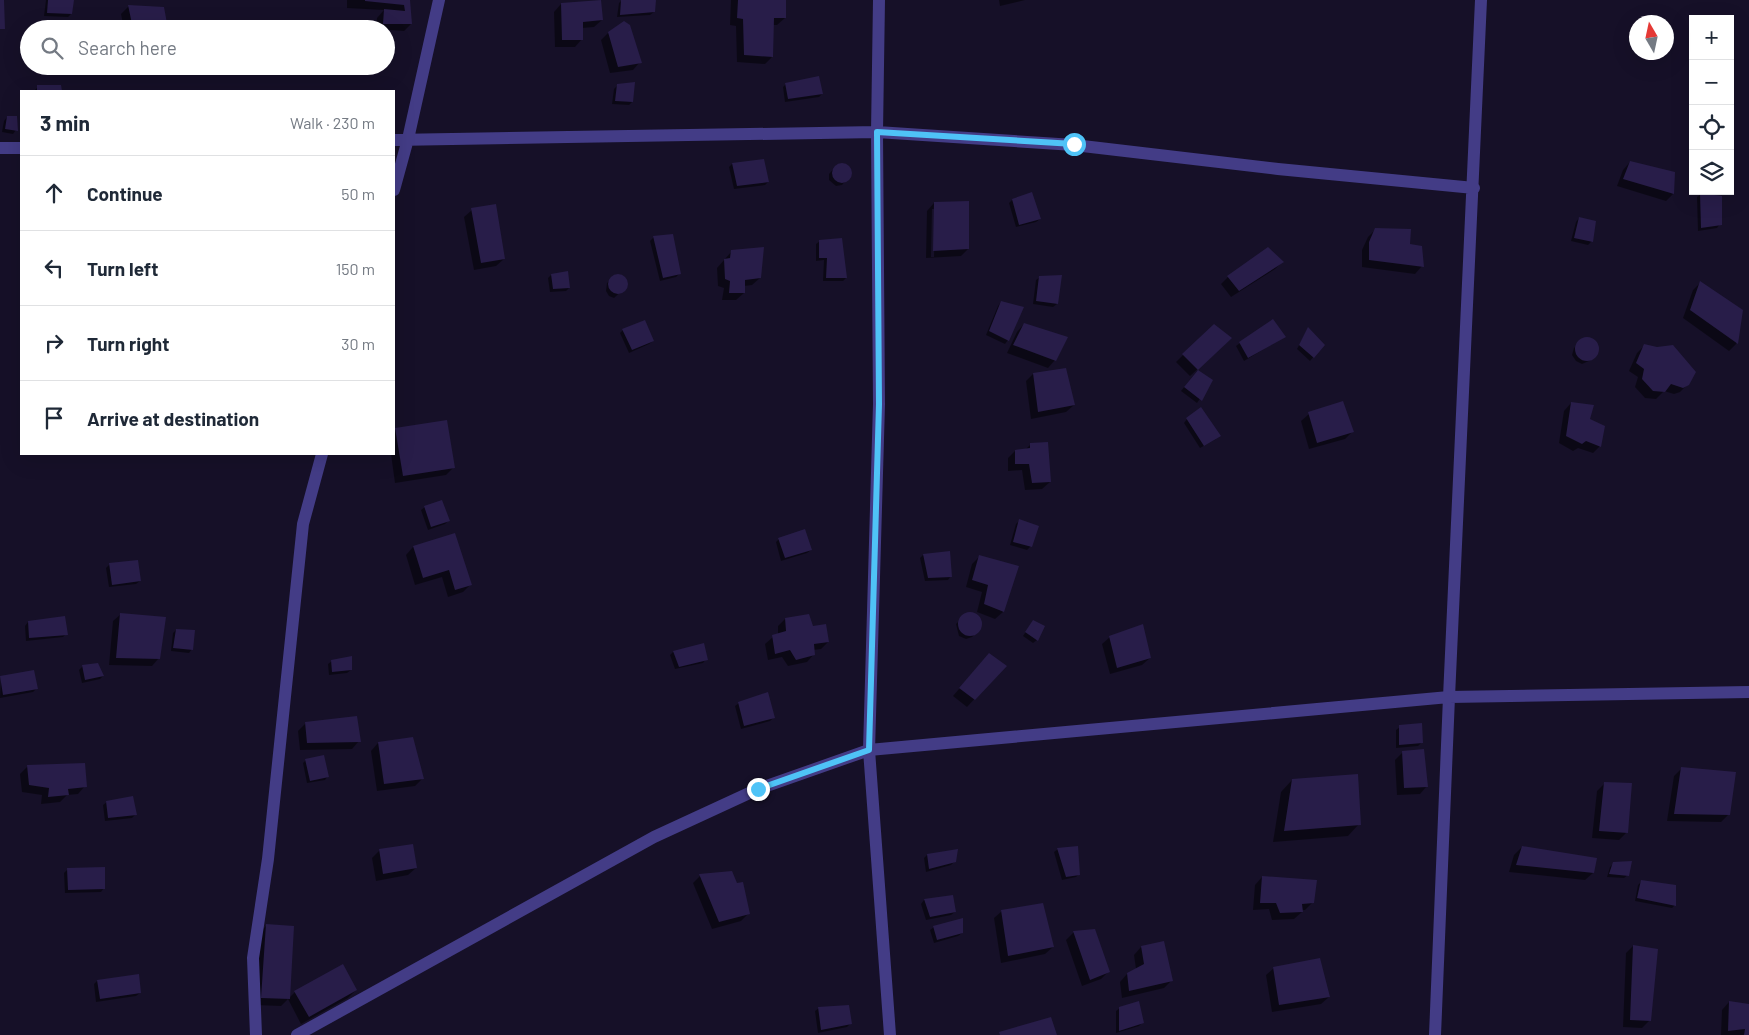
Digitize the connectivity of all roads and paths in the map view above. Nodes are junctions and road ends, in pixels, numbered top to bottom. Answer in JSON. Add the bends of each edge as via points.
{"nodes":[{"id":1,"x":438,"y":0,"type":"edge"},
{"id":2,"x":879,"y":0,"type":"edge"},
{"id":3,"x":1481,"y":0,"type":"edge"},
{"id":4,"x":877,"y":132,"type":"junction"},
{"id":5,"x":408,"y":139,"type":"junction"},
{"id":6,"x":395,"y":140,"type":"edge"},
{"id":7,"x":0,"y":148,"type":"edge"},
{"id":8,"x":20,"y":148,"type":"edge"},
{"id":9,"x":395,"y":186,"type":"edge"},
{"id":10,"x":1474,"y":188,"type":"junction"},
{"id":11,"x":322,"y":455,"type":"edge"},
{"id":12,"x":1749,"y":692,"type":"edge"},
{"id":13,"x":1449,"y":697,"type":"junction"},
{"id":14,"x":869,"y":750,"type":"junction"},
{"id":15,"x":256,"y":1035,"type":"edge"},
{"id":16,"x":297,"y":1035,"type":"edge"},
{"id":17,"x":890,"y":1035,"type":"edge"},
{"id":18,"x":1435,"y":1035,"type":"edge"}],
"edges":[{"from":1,"to":5,"type":"street"},
{"from":2,"to":4,"type":"street"},
{"from":3,"to":10,"type":"street"},
{"from":4,"to":5,"type":"street"},
{"from":4,"to":10,"type":"street","via":[[1074,144],[1278,169]]},
{"from":4,"to":14,"type":"street","via":[[879,404]]},
{"from":5,"to":6,"type":"street"},
{"from":5,"to":9,"type":"street"},
{"from":7,"to":8,"type":"street"},
{"from":10,"to":13,"type":"street"},
{"from":11,"to":15,"type":"street","via":[[303,524],[268,859],[253,958]]},
{"from":12,"to":13,"type":"street"},
{"from":13,"to":14,"type":"street"},
{"from":13,"to":18,"type":"street"},
{"from":14,"to":16,"type":"street","via":[[758,789],[654,837]]},
{"from":14,"to":17,"type":"street"}]}
